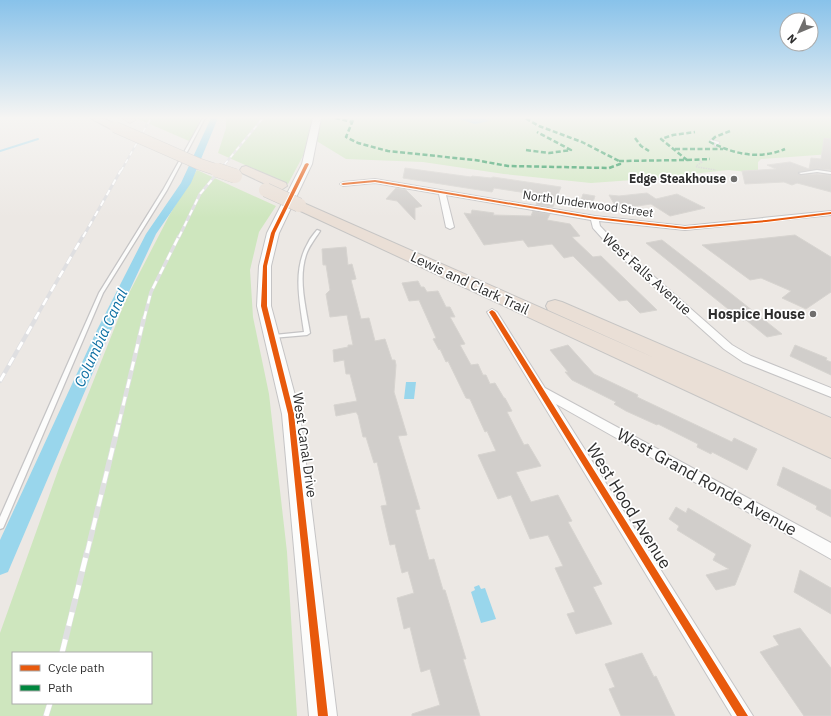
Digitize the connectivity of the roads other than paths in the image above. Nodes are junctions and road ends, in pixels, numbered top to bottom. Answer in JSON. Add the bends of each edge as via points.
{"nodes":[{"id":1,"x":175,"y":151,"type":"edge"},
{"id":2,"x":186,"y":151,"type":"edge"},
{"id":3,"x":310,"y":151,"type":"edge"},
{"id":4,"x":224,"y":161,"type":"dead end"},
{"id":5,"x":241,"y":173,"type":"junction"},
{"id":6,"x":801,"y":173,"type":"dead end"},
{"id":7,"x":831,"y":173,"type":"edge"},
{"id":8,"x":343,"y":184,"type":"dead end"},
{"id":9,"x":442,"y":193,"type":"junction"},
{"id":10,"x":301,"y":200,"type":"junction"},
{"id":11,"x":831,"y":213,"type":"edge"},
{"id":12,"x":595,"y":218,"type":"junction"},
{"id":13,"x":450,"y":227,"type":"dead end"},
{"id":14,"x":318,"y":231,"type":"dead end"},
{"id":15,"x":492,"y":312,"type":"dead end"},
{"id":16,"x":274,"y":337,"type":"junction"},
{"id":17,"x":541,"y":390,"type":"junction"},
{"id":18,"x":831,"y":394,"type":"edge"},
{"id":19,"x":831,"y":428,"type":"edge"},
{"id":20,"x":831,"y":448,"type":"edge"},
{"id":21,"x":0,"y":526,"type":"edge"},
{"id":22,"x":831,"y":551,"type":"edge"},
{"id":23,"x":323,"y":716,"type":"edge"},
{"id":24,"x":743,"y":716,"type":"edge"}],
"edges":[{"from":1,"to":5,"type":"highway","bridge":true,"via":[[195,163]]},
{"from":2,"to":21,"type":"lane","via":[[101,293]]},
{"from":3,"to":16,"type":"street","name":"West Canal Drive","via":[[307,164],[273,233],[268,249],[264,306]]},
{"from":4,"to":5,"type":"highway","name":"Lewis and Clark Trail"},
{"from":5,"to":10,"type":"highway","name":"Lewis and Clark Trail","via":[[281,186]]},
{"from":5,"to":10,"type":"highway","name":"Lewis and Clark Trail","bridge":true,"via":[[266,190]]},
{"from":6,"to":7,"type":"lane"},
{"from":8,"to":9,"type":"street","name":"North Underwood Street","via":[[375,182]]},
{"from":9,"to":12,"type":"street","name":"North Underwood Street"},
{"from":9,"to":13,"type":"street"},
{"from":10,"to":19,"type":"highway","name":"Lewis and Clark Trail"},
{"from":10,"to":20,"type":"highway","name":"Lewis and Clark Trail"},
{"from":11,"to":12,"type":"street","name":"North Underwood Street","via":[[685,228]]},
{"from":12,"to":18,"type":"street","name":"West Falls Avenue","via":[[596,226],[607,239],[728,347],[748,359]]},
{"from":14,"to":16,"type":"lane","via":[[306,248],[300,274],[308,333]]},
{"from":15,"to":17,"type":"street","name":"West Hood Avenue"},
{"from":16,"to":23,"type":"street","name":"West Canal Drive","via":[[292,414]]},
{"from":17,"to":22,"type":"street","name":"West Grand Ronde Avenue"},
{"from":17,"to":24,"type":"street","name":"West Hood Avenue"}]}
